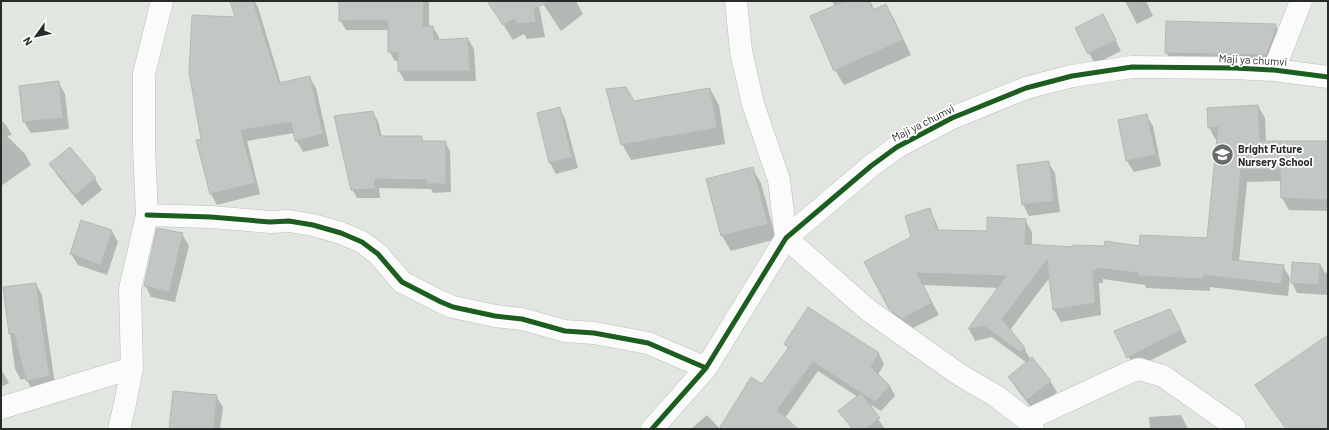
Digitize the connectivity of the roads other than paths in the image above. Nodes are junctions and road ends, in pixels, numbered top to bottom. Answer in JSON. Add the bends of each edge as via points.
{"nodes":[{"id":1,"x":162,"y":1,"type":"edge"},
{"id":2,"x":736,"y":1,"type":"edge"},
{"id":3,"x":1301,"y":1,"type":"edge"},
{"id":4,"x":1274,"y":70,"type":"junction"},
{"id":5,"x":1328,"y":77,"type":"edge"},
{"id":6,"x":147,"y":215,"type":"junction"},
{"id":7,"x":786,"y":238,"type":"junction"},
{"id":8,"x":132,"y":368,"type":"junction"},
{"id":9,"x":706,"y":368,"type":"junction"},
{"id":10,"x":1,"y":408,"type":"edge"},
{"id":11,"x":1030,"y":425,"type":"edge"},
{"id":12,"x":1234,"y":426,"type":"dead end"},
{"id":13,"x":119,"y":429,"type":"edge"},
{"id":14,"x":652,"y":429,"type":"edge"}],
"edges":[{"from":1,"to":6,"type":"street","via":[[144,74]]},
{"from":2,"to":7,"type":"street","via":[[741,51],[753,104],[779,180]]},
{"from":3,"to":4,"type":"street"},
{"from":4,"to":5,"type":"street","name":"Maji ya chumvi"},
{"from":4,"to":7,"type":"street","name":"Maji ya chumvi","via":[[1132,67],[1072,76],[1026,88],[952,118],[897,147]]},
{"from":6,"to":8,"type":"street","via":[[130,289]]},
{"from":6,"to":9,"type":"street","via":[[289,221],[313,225],[362,242],[378,254],[402,282],[453,307],[527,320],[565,331],[594,333],[648,343]]},
{"from":7,"to":9,"type":"street","name":"Maji ya chumvi"},
{"from":7,"to":11,"type":"street","via":[[868,310],[960,375],[996,396]]},
{"from":8,"to":10,"type":"street"},
{"from":8,"to":13,"type":"street"},
{"from":9,"to":14,"type":"street","name":"Maji ya chumvi"},
{"from":11,"to":12,"type":"street","via":[[1139,369],[1163,376]]}]}
